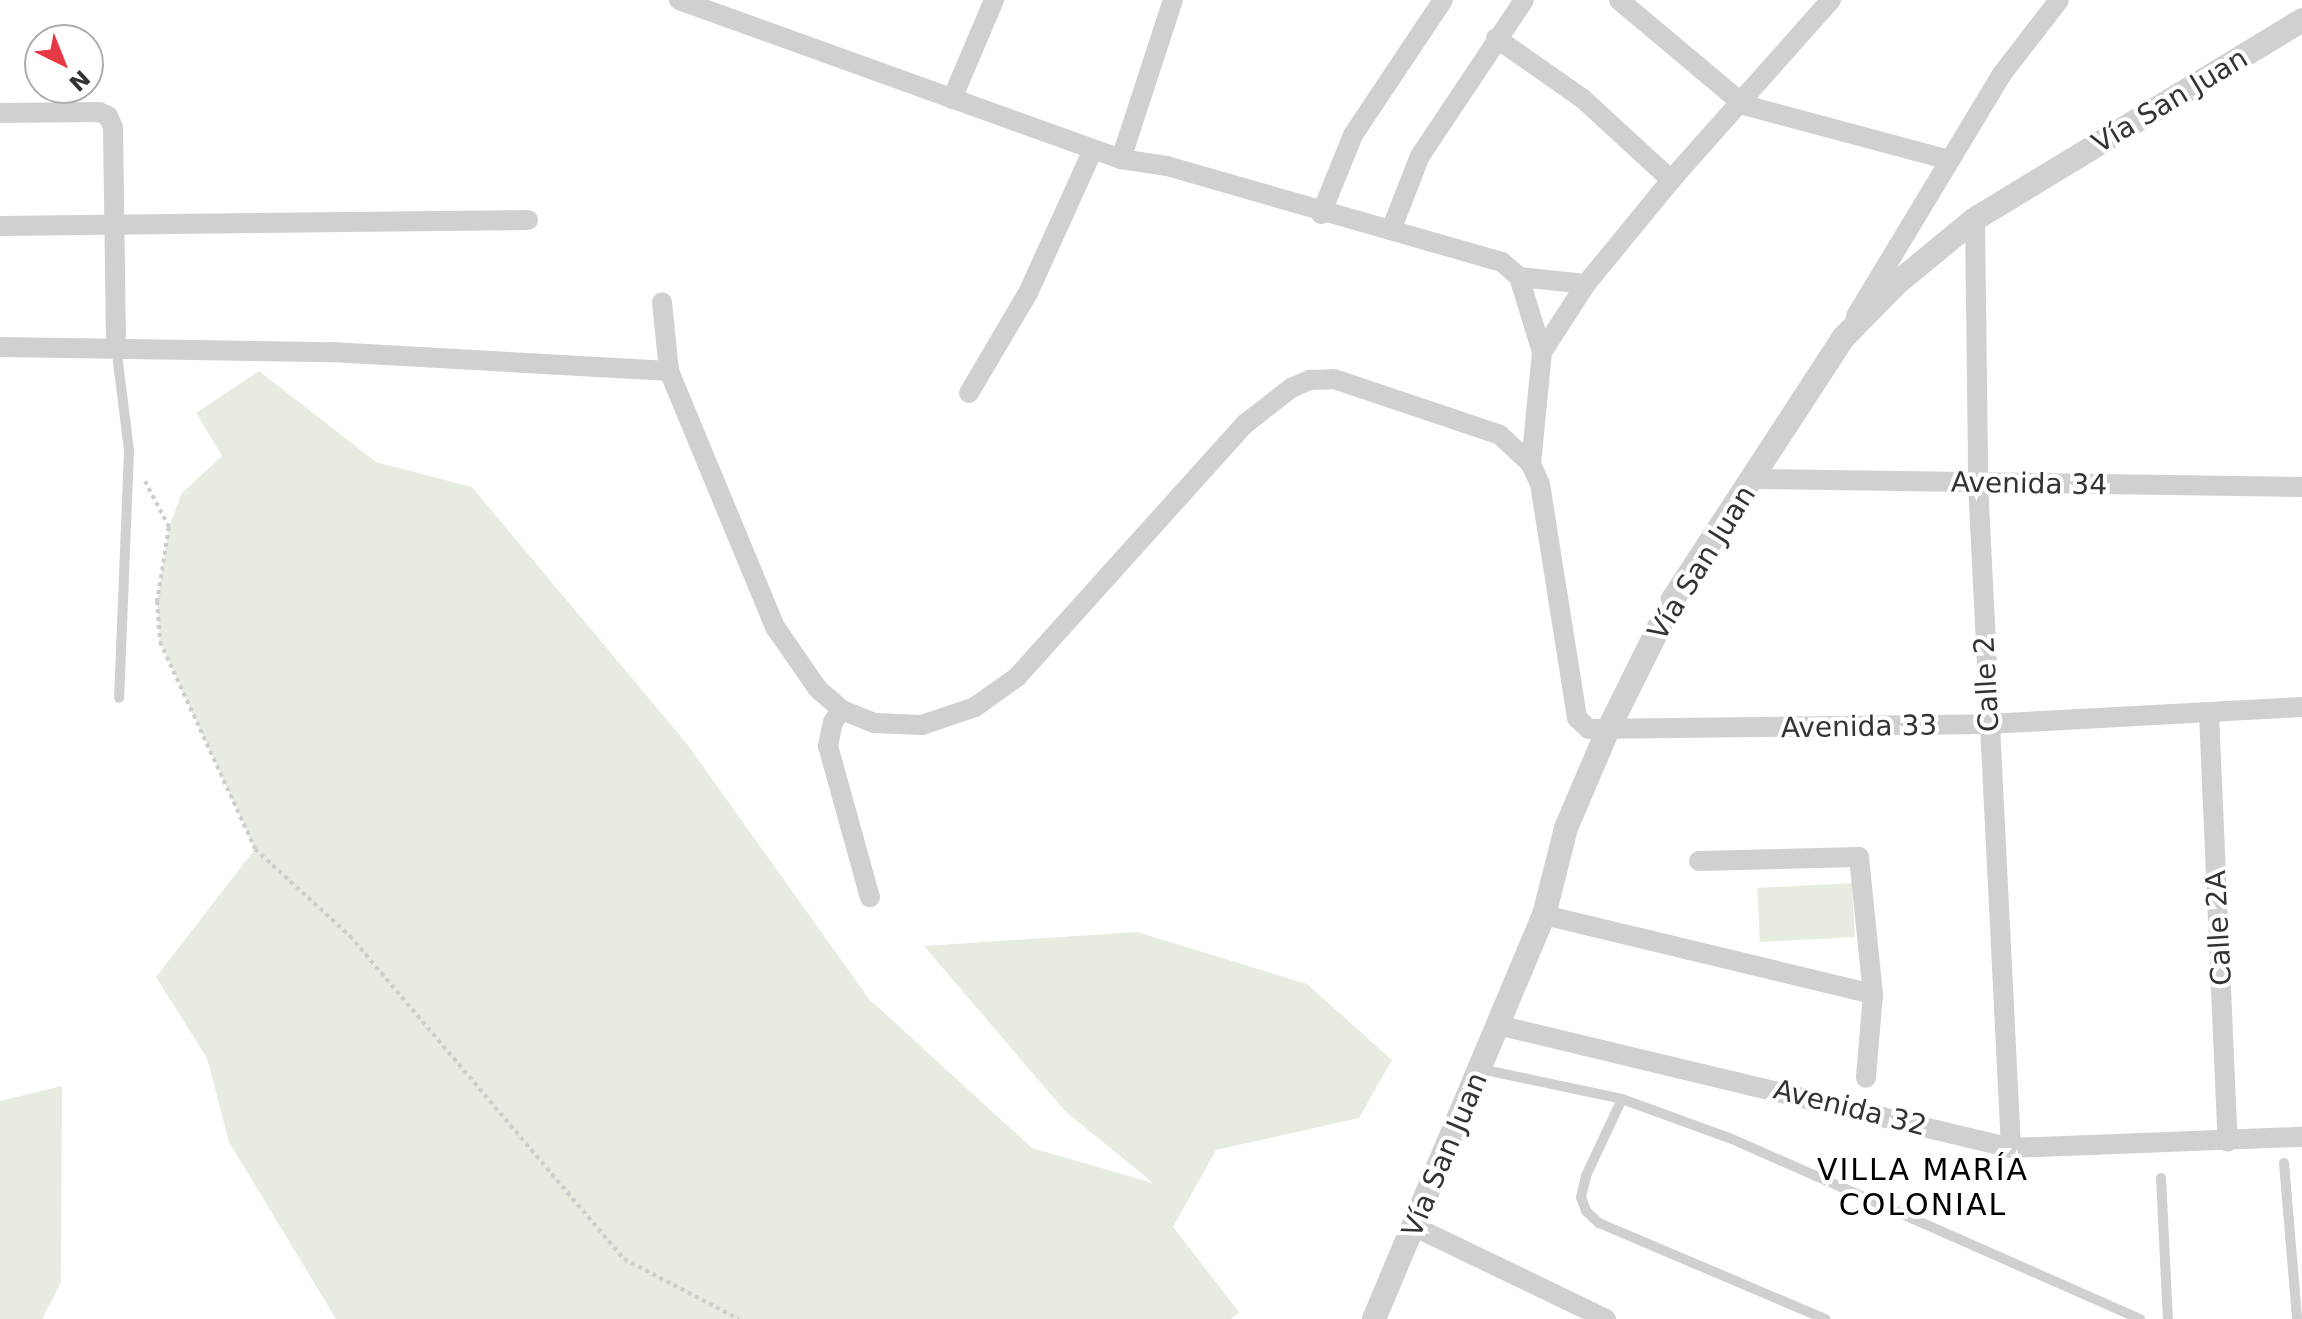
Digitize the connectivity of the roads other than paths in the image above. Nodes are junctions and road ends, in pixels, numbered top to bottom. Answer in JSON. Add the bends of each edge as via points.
{"nodes":[{"id":1,"x":679,"y":0,"type":"edge"},
{"id":2,"x":994,"y":0,"type":"edge"},
{"id":3,"x":1173,"y":0,"type":"edge"},
{"id":4,"x":1443,"y":0,"type":"edge"},
{"id":5,"x":1524,"y":0,"type":"edge"},
{"id":6,"x":1619,"y":0,"type":"edge"},
{"id":7,"x":1831,"y":0,"type":"edge"},
{"id":8,"x":2059,"y":0,"type":"edge"},
{"id":9,"x":2302,"y":21,"type":"edge"},
{"id":10,"x":1496,"y":38,"type":"junction"},
{"id":11,"x":952,"y":99,"type":"junction"},
{"id":12,"x":1744,"y":105,"type":"junction"},
{"id":13,"x":0,"y":113,"type":"edge"},
{"id":14,"x":1093,"y":150,"type":"junction"},
{"id":15,"x":1121,"y":159,"type":"junction"},
{"id":16,"x":1949,"y":160,"type":"junction"},
{"id":17,"x":1671,"y":180,"type":"junction"},
{"id":18,"x":1321,"y":214,"type":"junction"},
{"id":19,"x":1975,"y":219,"type":"junction"},
{"id":20,"x":528,"y":220,"type":"dead end"},
{"id":21,"x":115,"y":225,"type":"junction"},
{"id":22,"x":0,"y":226,"type":"edge"},
{"id":23,"x":1391,"y":230,"type":"junction"},
{"id":24,"x":1519,"y":277,"type":"junction"},
{"id":25,"x":1586,"y":284,"type":"junction"},
{"id":26,"x":662,"y":302,"type":"dead end"},
{"id":27,"x":1843,"y":338,"type":"junction"},
{"id":28,"x":116,"y":346,"type":"junction"},
{"id":29,"x":0,"y":347,"type":"edge"},
{"id":30,"x":1542,"y":352,"type":"junction"},
{"id":31,"x":669,"y":371,"type":"junction"},
{"id":32,"x":969,"y":393,"type":"dead end"},
{"id":33,"x":1531,"y":464,"type":"junction"},
{"id":34,"x":1755,"y":479,"type":"junction"},
{"id":35,"x":1978,"y":483,"type":"junction"},
{"id":36,"x":2302,"y":487,"type":"edge"},
{"id":37,"x":119,"y":698,"type":"dead end"},
{"id":38,"x":2302,"y":707,"type":"edge"},
{"id":39,"x":842,"y":710,"type":"junction"},
{"id":40,"x":2209,"y":714,"type":"junction"},
{"id":41,"x":1988,"y":724,"type":"junction"},
{"id":42,"x":1607,"y":732,"type":"junction"},
{"id":43,"x":1699,"y":861,"type":"dead end"},
{"id":44,"x":870,"y":897,"type":"dead end"},
{"id":45,"x":1544,"y":915,"type":"junction"},
{"id":46,"x":1873,"y":994,"type":"junction"},
{"id":47,"x":1498,"y":1025,"type":"junction"},
{"id":48,"x":1481,"y":1069,"type":"junction"},
{"id":49,"x":1866,"y":1078,"type":"dead end"},
{"id":50,"x":1622,"y":1099,"type":"junction"},
{"id":51,"x":2302,"y":1137,"type":"edge"},
{"id":52,"x":2228,"y":1142,"type":"junction"},
{"id":53,"x":2011,"y":1148,"type":"junction"},
{"id":54,"x":2284,"y":1163,"type":"dead end"},
{"id":55,"x":2161,"y":1178,"type":"dead end"},
{"id":56,"x":1415,"y":1227,"type":"junction"},
{"id":57,"x":1374,"y":1319,"type":"edge"},
{"id":58,"x":1606,"y":1319,"type":"edge"},
{"id":59,"x":1825,"y":1319,"type":"edge"},
{"id":60,"x":2140,"y":1319,"type":"edge"},
{"id":61,"x":2168,"y":1319,"type":"edge"},
{"id":62,"x":2297,"y":1319,"type":"edge"}],
"edges":[{"from":1,"to":11,"type":"street"},
{"from":2,"to":11,"type":"street"},
{"from":3,"to":15,"type":"street"},
{"from":4,"to":18,"type":"street","via":[[1353,135]]},
{"from":5,"to":10,"type":"street"},
{"from":6,"to":12,"type":"street"},
{"from":7,"to":12,"type":"street"},
{"from":8,"to":16,"type":"street","via":[[2002,74]]},
{"from":9,"to":19,"type":"street","name":"Vía San Juan"},
{"from":10,"to":17,"type":"street","via":[[1583,99]]},
{"from":10,"to":23,"type":"street","via":[[1420,156]]},
{"from":11,"to":14,"type":"street"},
{"from":12,"to":16,"type":"street"},
{"from":12,"to":17,"type":"street"},
{"from":13,"to":21,"type":"street","via":[[108,116],[113,127]]},
{"from":14,"to":15,"type":"street"},
{"from":14,"to":32,"type":"street","via":[[1028,293]]},
{"from":15,"to":18,"type":"street","via":[[1181,170]]},
{"from":16,"to":27,"type":"street"},
{"from":17,"to":25,"type":"street"},
{"from":18,"to":23,"type":"street"},
{"from":19,"to":27,"type":"street","name":"Vía San Juan","via":[[1897,283]]},
{"from":19,"to":35,"type":"street","name":"Calle 2"},
{"from":20,"to":21,"type":"street"},
{"from":21,"to":22,"type":"street"},
{"from":21,"to":28,"type":"street"},
{"from":23,"to":24,"type":"street","via":[[1489,255]]},
{"from":24,"to":25,"type":"street"},
{"from":24,"to":30,"type":"street"},
{"from":25,"to":30,"type":"street"},
{"from":26,"to":31,"type":"street"},
{"from":27,"to":34,"type":"street","name":"Vía San Juan"},
{"from":28,"to":29,"type":"street"},
{"from":28,"to":31,"type":"street","via":[[491,358]]},
{"from":28,"to":37,"type":"lane","via":[[129,451]]},
{"from":30,"to":33,"type":"street"},
{"from":31,"to":39,"type":"street","via":[[775,627],[810,680]]},
{"from":33,"to":39,"type":"street","via":[[1500,435],[1361,384],[1310,380],[1245,424],[1017,677],[975,707],[922,725],[874,723]]},
{"from":33,"to":42,"type":"street","via":[[1540,484],[1577,718],[1589,729]]},
{"from":34,"to":35,"type":"street","name":"Avenida 34"},
{"from":34,"to":42,"type":"street","name":"Vía San Juan","via":[[1673,599]]},
{"from":35,"to":36,"type":"street","name":"Avenida 34"},
{"from":35,"to":41,"type":"street","name":"Calle 2"},
{"from":38,"to":40,"type":"street","name":"Avenida 33"},
{"from":39,"to":44,"type":"street","via":[[833,722],[828,746]]},
{"from":40,"to":41,"type":"street","name":"Avenida 33"},
{"from":40,"to":52,"type":"street","name":"Calle 2A"},
{"from":41,"to":42,"type":"street","name":"Avenida 33"},
{"from":41,"to":53,"type":"street","name":"Calle 2"},
{"from":42,"to":45,"type":"street","name":"Vía San Juan","via":[[1566,828]]},
{"from":43,"to":46,"type":"street","via":[[1853,853],[1859,857]]},
{"from":45,"to":46,"type":"street"},
{"from":45,"to":47,"type":"street","name":"Vía San Juan"},
{"from":46,"to":49,"type":"street"},
{"from":47,"to":48,"type":"street","name":"Vía San Juan"},
{"from":47,"to":53,"type":"street","name":"Avenida 32"},
{"from":48,"to":50,"type":"lane"},
{"from":48,"to":56,"type":"street","name":"Vía San Juan"},
{"from":50,"to":59,"type":"lane","via":[[1586,1176],[1581,1197],[1586,1211],[1599,1223]]},
{"from":50,"to":60,"type":"lane","via":[[1732,1139]]},
{"from":51,"to":52,"type":"street","name":"Avenida 32"},
{"from":52,"to":53,"type":"street","name":"Avenida 32"},
{"from":54,"to":62,"type":"lane"},
{"from":55,"to":61,"type":"lane"},
{"from":56,"to":57,"type":"street","name":"Vía San Juan"},
{"from":56,"to":58,"type":"street"}]}
